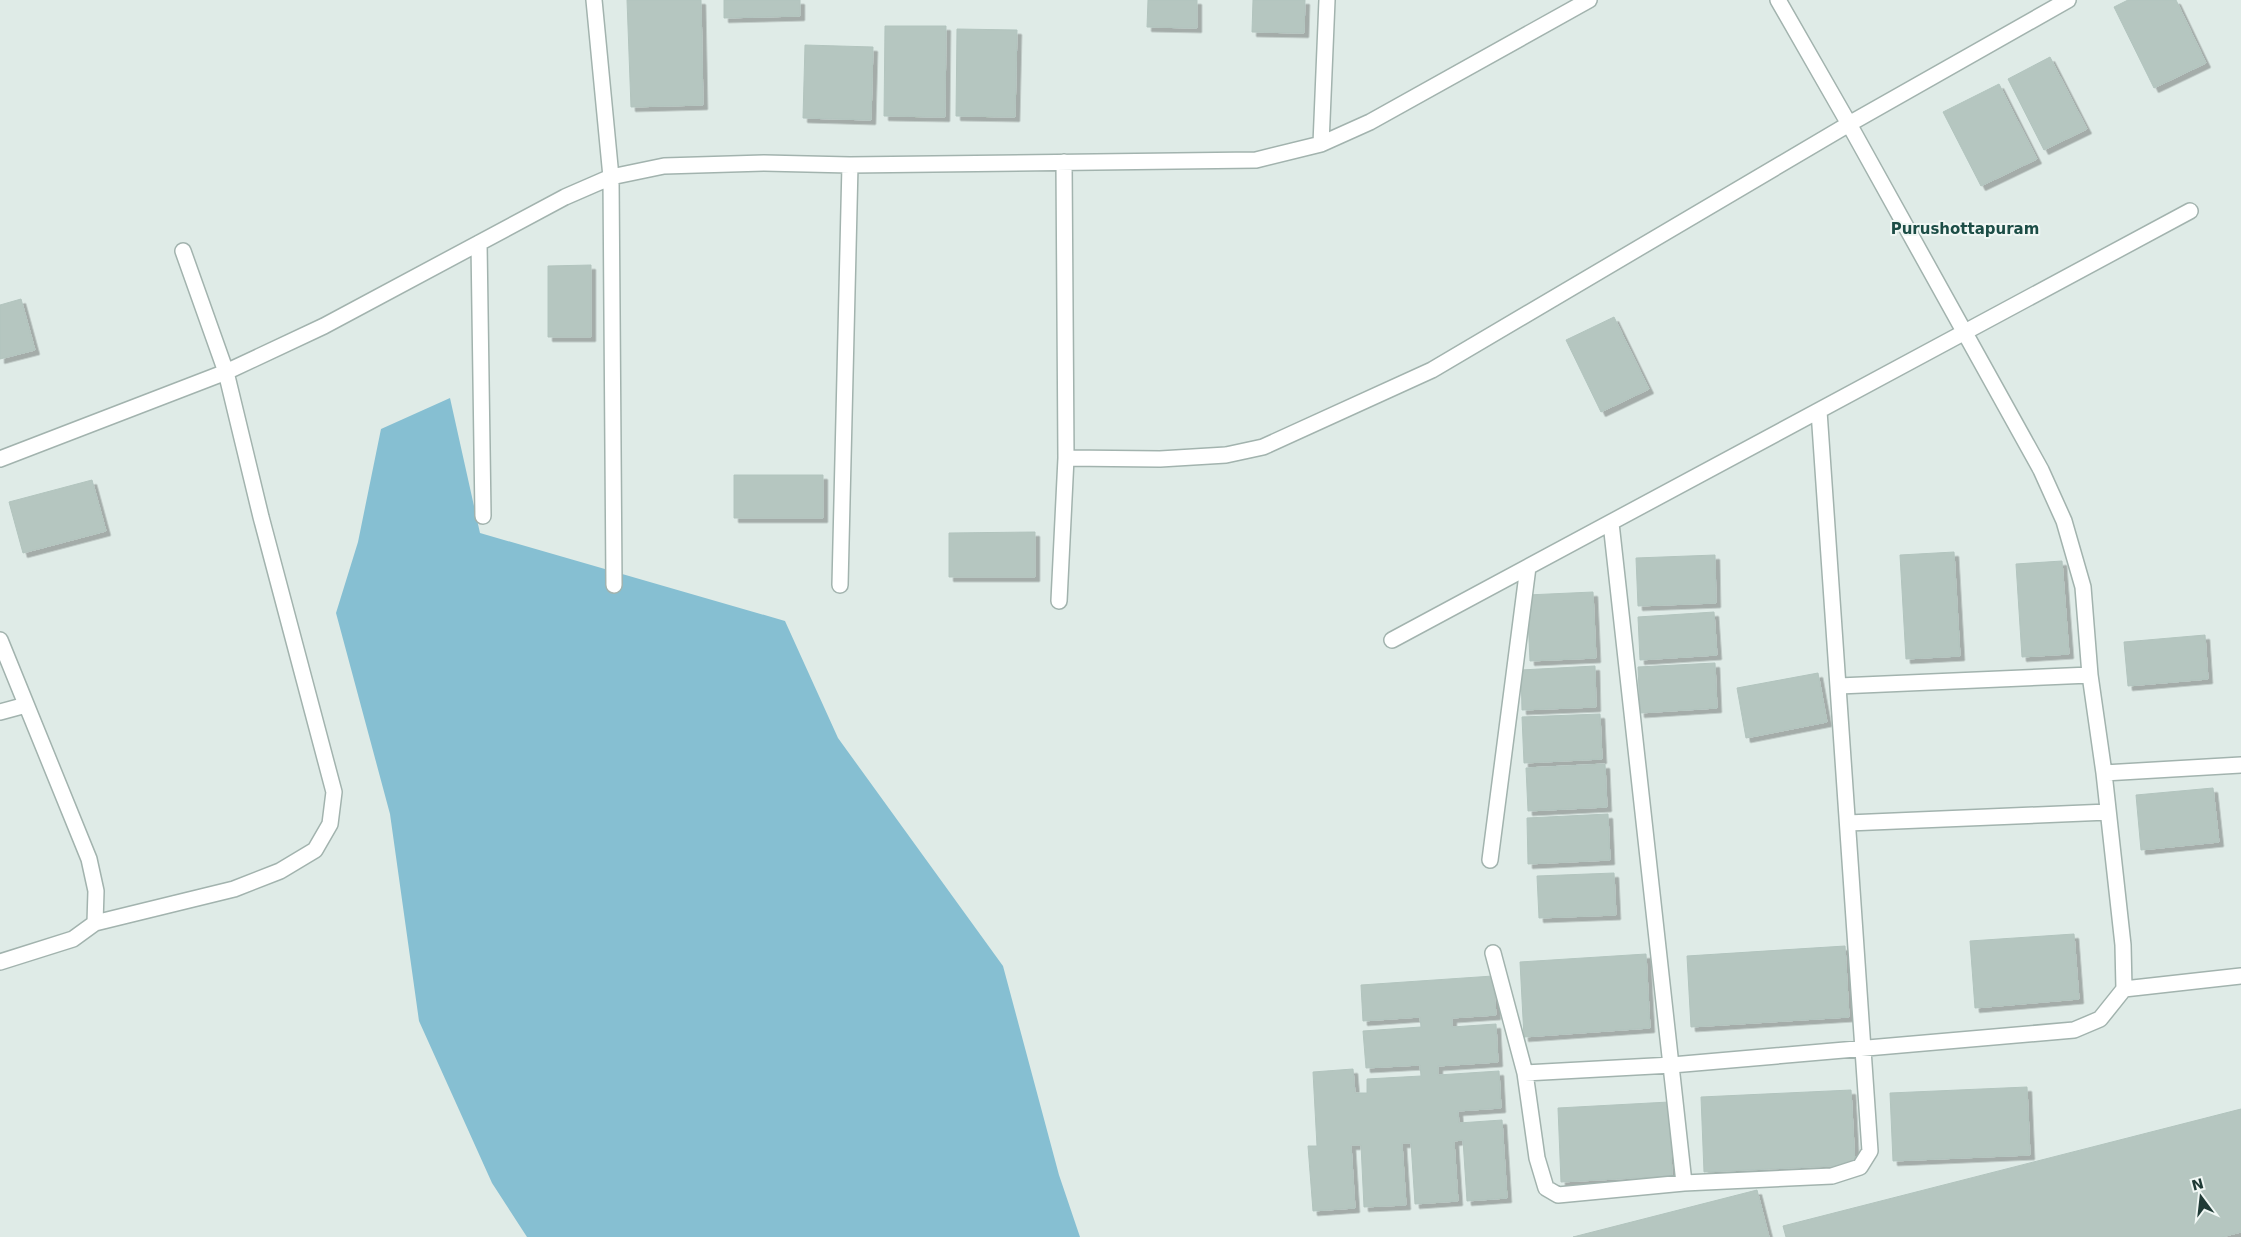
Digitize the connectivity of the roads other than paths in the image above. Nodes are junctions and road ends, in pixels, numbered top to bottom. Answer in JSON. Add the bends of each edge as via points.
{"nodes":[{"id":1,"x":594,"y":0,"type":"edge"},
{"id":2,"x":1327,"y":0,"type":"edge"},
{"id":3,"x":1589,"y":0,"type":"edge"},
{"id":4,"x":1778,"y":0,"type":"edge"},
{"id":5,"x":2068,"y":0,"type":"edge"},
{"id":6,"x":1850,"y":124,"type":"junction"},
{"id":7,"x":1321,"y":144,"type":"junction"},
{"id":8,"x":1064,"y":162,"type":"junction"},
{"id":9,"x":850,"y":165,"type":"junction"},
{"id":10,"x":611,"y":177,"type":"junction"},
{"id":11,"x":2190,"y":211,"type":"dead end"},
{"id":12,"x":479,"y":243,"type":"junction"},
{"id":13,"x":183,"y":251,"type":"dead end"},
{"id":14,"x":1965,"y":333,"type":"junction"},
{"id":15,"x":226,"y":372,"type":"junction"},
{"id":16,"x":1820,"y":411,"type":"junction"},
{"id":17,"x":1066,"y":458,"type":"junction"},
{"id":18,"x":0,"y":459,"type":"edge"},
{"id":19,"x":483,"y":516,"type":"dead end"},
{"id":20,"x":1610,"y":523,"type":"junction"},
{"id":21,"x":1528,"y":567,"type":"junction"},
{"id":22,"x":614,"y":585,"type":"dead end"},
{"id":23,"x":840,"y":585,"type":"dead end"},
{"id":24,"x":1059,"y":600,"type":"dead end"},
{"id":25,"x":0,"y":640,"type":"edge"},
{"id":26,"x":1392,"y":640,"type":"dead end"},
{"id":27,"x":2090,"y":675,"type":"junction"},
{"id":28,"x":1838,"y":686,"type":"junction"},
{"id":29,"x":26,"y":705,"type":"junction"},
{"id":30,"x":0,"y":712,"type":"edge"},
{"id":31,"x":2241,"y":765,"type":"edge"},
{"id":32,"x":2104,"y":773,"type":"junction"},
{"id":33,"x":2108,"y":812,"type":"junction"},
{"id":34,"x":1848,"y":823,"type":"junction"},
{"id":35,"x":1490,"y":860,"type":"dead end"},
{"id":36,"x":94,"y":923,"type":"junction"},
{"id":37,"x":1493,"y":953,"type":"dead end"},
{"id":38,"x":0,"y":962,"type":"edge"},
{"id":39,"x":2241,"y":976,"type":"edge"},
{"id":40,"x":2124,"y":989,"type":"junction"},
{"id":41,"x":1864,"y":1050,"type":"junction"},
{"id":42,"x":1672,"y":1065,"type":"junction"},
{"id":43,"x":1525,"y":1073,"type":"junction"},
{"id":44,"x":1684,"y":1183,"type":"junction"}],
"edges":[{"from":1,"to":10,"type":"street"},
{"from":2,"to":7,"type":"street"},
{"from":3,"to":7,"type":"street","via":[[1370,122]]},
{"from":4,"to":6,"type":"street"},
{"from":5,"to":6,"type":"street"},
{"from":6,"to":14,"type":"street"},
{"from":6,"to":17,"type":"street","via":[[1432,370],[1263,447],[1226,455],[1160,459]]},
{"from":7,"to":8,"type":"street","via":[[1256,160]]},
{"from":8,"to":9,"type":"street"},
{"from":8,"to":17,"type":"street"},
{"from":9,"to":10,"type":"street","via":[[764,162],[664,166]]},
{"from":9,"to":23,"type":"street"},
{"from":10,"to":12,"type":"street","via":[[565,197]]},
{"from":10,"to":22,"type":"street"},
{"from":11,"to":14,"type":"street"},
{"from":12,"to":15,"type":"street","via":[[324,326]]},
{"from":12,"to":19,"type":"street"},
{"from":13,"to":15,"type":"street"},
{"from":14,"to":16,"type":"street"},
{"from":14,"to":27,"type":"street","via":[[2041,470],[2064,520],[2083,587]]},
{"from":15,"to":18,"type":"street"},
{"from":15,"to":36,"type":"street","via":[[334,792],[330,824],[315,850],[280,871],[234,889]]},
{"from":16,"to":20,"type":"street"},
{"from":16,"to":28,"type":"street"},
{"from":17,"to":24,"type":"street"},
{"from":20,"to":21,"type":"street"},
{"from":20,"to":42,"type":"street"},
{"from":21,"to":26,"type":"street"},
{"from":21,"to":35,"type":"street"},
{"from":25,"to":29,"type":"street"},
{"from":27,"to":28,"type":"street"},
{"from":27,"to":32,"type":"street"},
{"from":28,"to":34,"type":"street"},
{"from":29,"to":30,"type":"street"},
{"from":29,"to":36,"type":"street","via":[[89,859],[96,890]]},
{"from":31,"to":32,"type":"street"},
{"from":32,"to":33,"type":"street"},
{"from":33,"to":34,"type":"street"},
{"from":33,"to":40,"type":"street","via":[[2123,945]]},
{"from":34,"to":41,"type":"street"},
{"from":36,"to":38,"type":"street","via":[[73,940]]},
{"from":37,"to":43,"type":"street"},
{"from":39,"to":40,"type":"street"},
{"from":40,"to":41,"type":"street","via":[[2100,1019],[2074,1030]]},
{"from":41,"to":42,"type":"street"},
{"from":41,"to":44,"type":"street","via":[[1870,1152],[1860,1167],[1832,1176]]},
{"from":42,"to":43,"type":"street"},
{"from":42,"to":44,"type":"street"},
{"from":43,"to":44,"type":"street","via":[[1536,1158],[1546,1188],[1558,1195]]}]}
